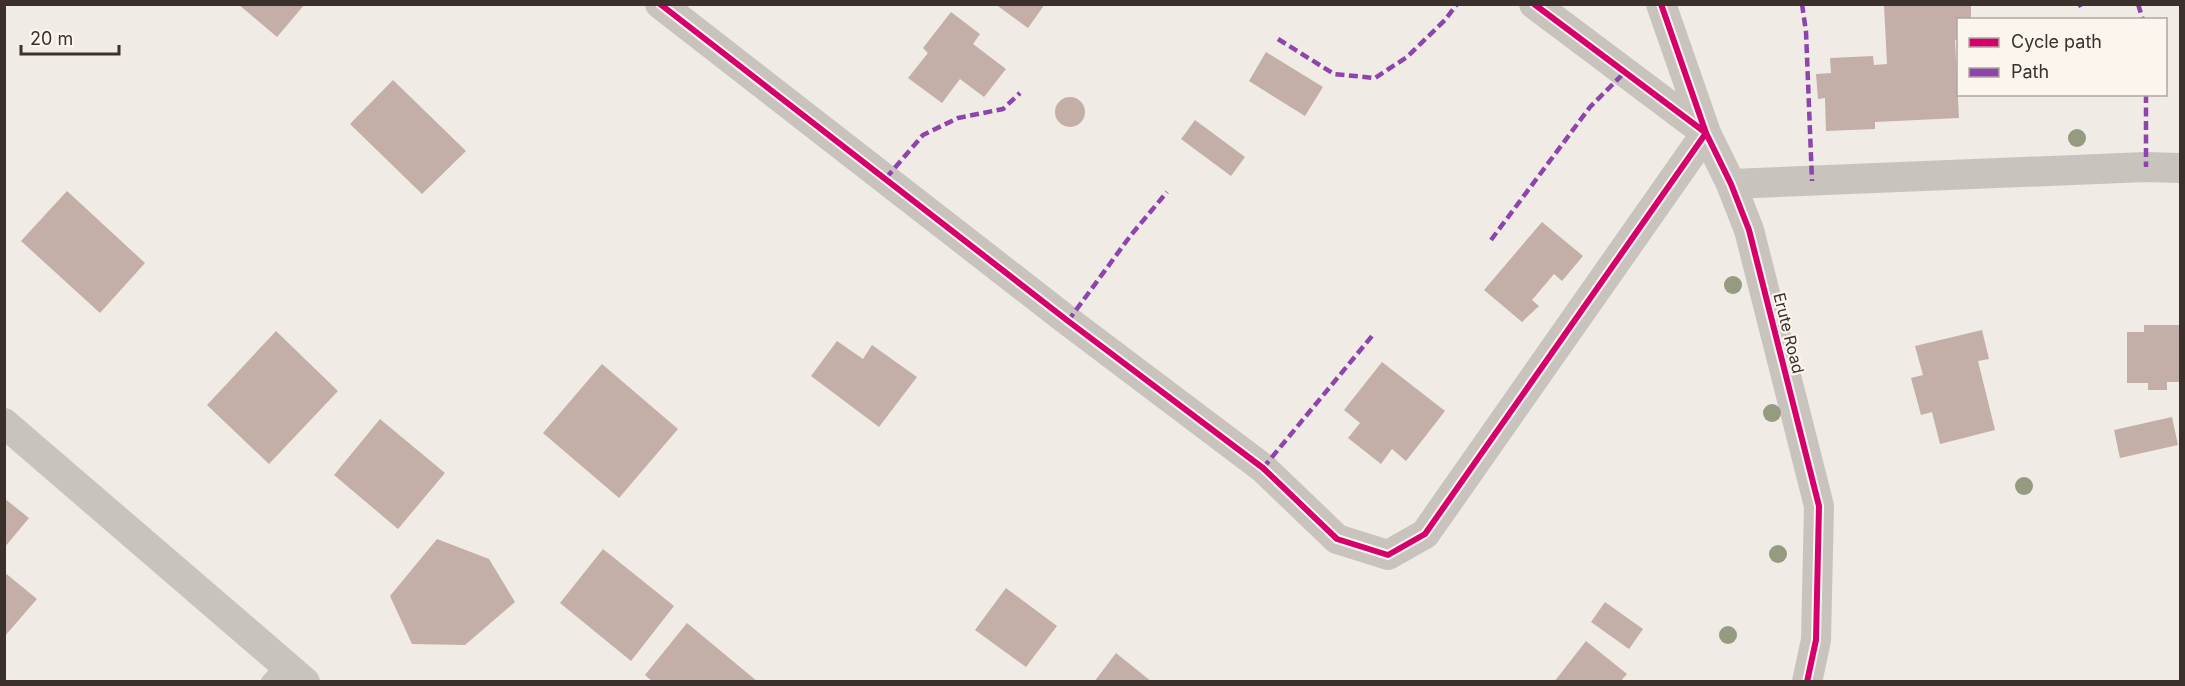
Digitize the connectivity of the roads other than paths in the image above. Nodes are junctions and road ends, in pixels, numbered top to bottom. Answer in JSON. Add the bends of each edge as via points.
{"nodes":[{"id":1,"x":660,"y":4,"type":"edge"},
{"id":2,"x":1534,"y":4,"type":"edge"},
{"id":3,"x":1661,"y":4,"type":"edge"},
{"id":4,"x":1706,"y":133,"type":"junction"},
{"id":5,"x":2181,"y":168,"type":"edge"},
{"id":6,"x":1731,"y":184,"type":"junction"},
{"id":7,"x":4,"y":423,"type":"edge"},
{"id":8,"x":285,"y":676,"type":"edge"},
{"id":9,"x":1807,"y":681,"type":"edge"}],
"edges":[{"from":1,"to":4,"type":"street","via":[[1263,468],[1337,539],[1388,555],[1425,534]]},
{"from":2,"to":4,"type":"street"},
{"from":3,"to":4,"type":"street","name":"Erute Road"},
{"from":4,"to":6,"type":"street","name":"Erute Road"},
{"from":5,"to":6,"type":"street"},
{"from":6,"to":9,"type":"street","name":"Erute Road","via":[[1749,230],[1819,506],[1816,640]]},
{"from":7,"to":8,"type":"street"}]}
